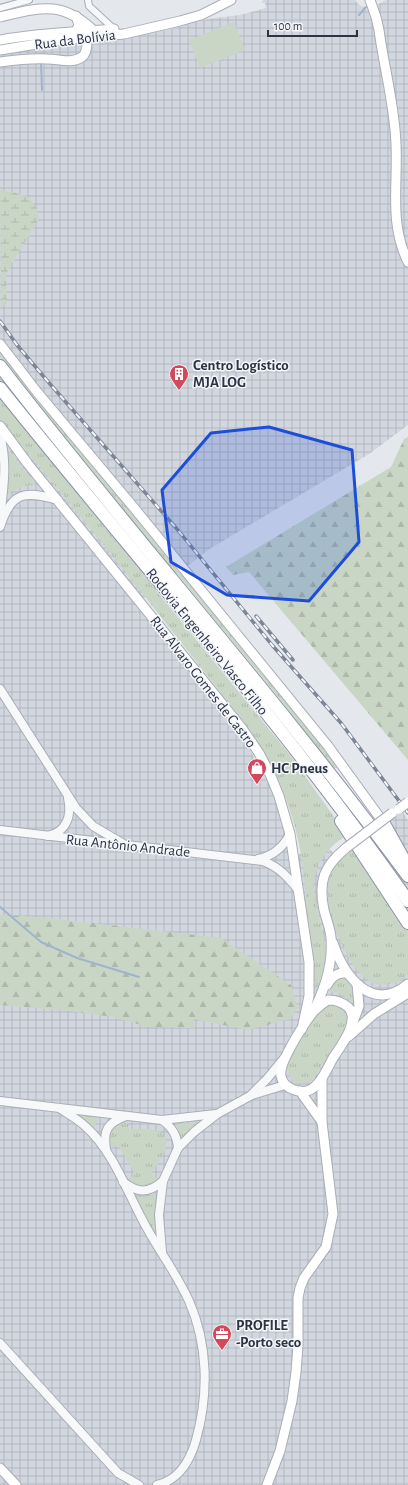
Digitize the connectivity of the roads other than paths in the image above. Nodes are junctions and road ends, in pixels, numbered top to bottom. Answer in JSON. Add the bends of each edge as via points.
{"nodes":[{"id":1,"x":30,"y":0,"type":"edge"},
{"id":2,"x":88,"y":0,"type":"edge"},
{"id":3,"x":231,"y":0,"type":"edge"},
{"id":4,"x":370,"y":2,"type":"edge"},
{"id":5,"x":0,"y":8,"type":"edge"},
{"id":6,"x":76,"y":16,"type":"junction"},
{"id":7,"x":0,"y":17,"type":"edge"},
{"id":8,"x":149,"y":28,"type":"junction"},
{"id":9,"x":114,"y":29,"type":"junction"},
{"id":10,"x":76,"y":31,"type":"junction"},
{"id":11,"x":97,"y":34,"type":"junction"},
{"id":12,"x":85,"y":39,"type":"junction"},
{"id":13,"x":0,"y":40,"type":"edge"},
{"id":14,"x":0,"y":50,"type":"edge"},
{"id":15,"x":0,"y":62,"type":"edge"},
{"id":16,"x":408,"y":262,"type":"edge"},
{"id":17,"x":0,"y":344,"type":"edge"},
{"id":18,"x":0,"y":366,"type":"edge"},
{"id":19,"x":0,"y":388,"type":"edge"},
{"id":20,"x":0,"y":426,"type":"edge"},
{"id":21,"x":0,"y":436,"type":"edge"},
{"id":22,"x":58,"y":500,"type":"junction"},
{"id":23,"x":0,"y":518,"type":"edge"},
{"id":24,"x":0,"y":527,"type":"edge"},
{"id":25,"x":0,"y":689,"type":"edge"},
{"id":26,"x":291,"y":744,"type":"junction"},
{"id":27,"x":68,"y":798,"type":"junction"},
{"id":28,"x":408,"y":802,"type":"edge"},
{"id":29,"x":383,"y":822,"type":"joint"},
{"id":30,"x":0,"y":830,"type":"edge"},
{"id":31,"x":290,"y":834,"type":"junction"},
{"id":32,"x":46,"y":837,"type":"junction"},
{"id":33,"x":126,"y":846,"type":"junction"},
{"id":34,"x":257,"y":860,"type":"junction"},
{"id":35,"x":408,"y":866,"type":"edge"},
{"id":36,"x":408,"y":876,"type":"edge"},
{"id":37,"x":299,"y":891,"type":"junction"},
{"id":38,"x":408,"y":901,"type":"edge"},
{"id":39,"x":408,"y":923,"type":"edge"},
{"id":40,"x":331,"y":936,"type":"junction"},
{"id":41,"x":346,"y":973,"type":"junction"},
{"id":42,"x":357,"y":984,"type":"junction"},
{"id":43,"x":408,"y":984,"type":"edge"},
{"id":44,"x":324,"y":989,"type":"junction"},
{"id":45,"x":408,"y":993,"type":"edge"},
{"id":46,"x":314,"y":1011,"type":"junction"},
{"id":47,"x":352,"y":1024,"type":"junction"},
{"id":48,"x":302,"y":1028,"type":"junction"},
{"id":49,"x":345,"y":1039,"type":"junction"},
{"id":50,"x":286,"y":1055,"type":"junction"},
{"id":51,"x":322,"y":1078,"type":"junction"},
{"id":52,"x":285,"y":1084,"type":"junction"},
{"id":53,"x":300,"y":1091,"type":"junction"},
{"id":54,"x":250,"y":1096,"type":"junction"},
{"id":55,"x":0,"y":1101,"type":"edge"},
{"id":56,"x":59,"y":1108,"type":"junction"},
{"id":57,"x":217,"y":1114,"type":"junction"},
{"id":58,"x":126,"y":1116,"type":"junction"},
{"id":59,"x":162,"y":1120,"type":"junction"},
{"id":60,"x":322,"y":1122,"type":"junction"},
{"id":61,"x":178,"y":1148,"type":"junction"},
{"id":62,"x":106,"y":1150,"type":"junction"},
{"id":63,"x":122,"y":1181,"type":"junction"},
{"id":64,"x":163,"y":1181,"type":"junction"},
{"id":65,"x":162,"y":1252,"type":"junction"},
{"id":66,"x":0,"y":1343,"type":"edge"},
{"id":67,"x":0,"y":1468,"type":"edge"},
{"id":68,"x":16,"y":1485,"type":"edge"},
{"id":69,"x":139,"y":1485,"type":"edge"},
{"id":70,"x":157,"y":1485,"type":"edge"},
{"id":71,"x":267,"y":1485,"type":"edge"}],
"edges":[{"from":1,"to":5,"type":"street"},
{"from":2,"to":9,"type":"street","via":[[89,6]]},
{"from":3,"to":8,"type":"main road","name":"Rua da Bolívia","via":[[201,15]]},
{"from":4,"to":16,"type":"main road","via":[[378,30],[395,125],[396,221]]},
{"from":6,"to":7,"type":"main road","via":[[60,7],[51,6]]},
{"from":6,"to":10,"type":"main road","via":[[79,24]]},
{"from":6,"to":11,"type":"main road"},
{"from":8,"to":9,"type":"main road","name":"Rua da Bolívia"},
{"from":8,"to":11,"type":"main road","name":"Rua da Bolívia","via":[[124,34]]},
{"from":9,"to":11,"type":"main road","name":"Rua da Bolívia"},
{"from":10,"to":11,"type":"main road","name":"Rua da Bolívia"},
{"from":10,"to":12,"type":"main road"},
{"from":10,"to":13,"type":"main road","name":"Rua da Bolívia"},
{"from":11,"to":12,"type":"main road","name":"Rua da Bolívia"},
{"from":12,"to":14,"type":"main road","name":"Rua da Bolívia","via":[[61,40]]},
{"from":12,"to":15,"type":"main road","via":[[86,52],[75,60]]},
{"from":17,"to":29,"type":"main road","via":[[328,746]]},
{"from":18,"to":36,"type":"highway","name":"Rodovia Engenheiro Vasco Filho","via":[[302,738]]},
{"from":19,"to":26,"type":"highway","name":"Rodovia Engenheiro Vasco Filho"},
{"from":20,"to":22,"type":"main road","name":"Rua Alvaro Gomes de Castro"},
{"from":21,"to":23,"type":"street","via":[[5,464]]},
{"from":22,"to":24,"type":"street","via":[[37,494],[20,496],[7,508]]},
{"from":22,"to":31,"type":"main road","name":"Rua Alvaro Gomes de Castro","via":[[241,726],[270,774]]},
{"from":25,"to":27,"type":"street"},
{"from":26,"to":38,"type":"highway","name":"Rodovia Engenheiro Vasco Filho"},
{"from":26,"to":39,"type":"highway"},
{"from":27,"to":32,"type":"street","via":[[70,810],[67,823],[59,832]]},
{"from":27,"to":33,"type":"street","via":[[93,826]]},
{"from":28,"to":40,"type":"main road","bridge":true,"via":[[346,848],[328,866],[322,883],[324,908]]},
{"from":29,"to":35,"type":"highway"},
{"from":30,"to":32,"type":"street","name":"Rua Antônio Andrade"},
{"from":31,"to":34,"type":"street","name":"Rua Antônio Andrade","via":[[279,850]]},
{"from":31,"to":37,"type":"main road","name":"Rua Alvaro Gomes de Castro"},
{"from":32,"to":33,"type":"street","name":"Rua Antônio Andrade"},
{"from":33,"to":34,"type":"street","name":"Rua Antônio Andrade"},
{"from":34,"to":37,"type":"street","name":"Rua Antônio Andrade","via":[[281,870]]},
{"from":37,"to":48,"type":"main road","name":"Rua Alvaro Gomes de Castro","via":[[310,986]]},
{"from":40,"to":41,"type":"main road"},
{"from":40,"to":44,"type":"main road","via":[[329,969]]},
{"from":41,"to":42,"type":"main road"},
{"from":41,"to":44,"type":"main road","via":[[336,974]]},
{"from":42,"to":43,"type":"main road","via":[[373,993],[388,994]]},
{"from":42,"to":47,"type":"main road","via":[[359,1006]]},
{"from":44,"to":46,"type":"main road"},
{"from":45,"to":49,"type":"main road","via":[[374,1014]]},
{"from":46,"to":47,"type":"main road","via":[[328,1000],[338,1001],[350,1009],[353,1014]]},
{"from":46,"to":48,"type":"main road"},
{"from":47,"to":49,"type":"main road"},
{"from":48,"to":50,"type":"main road"},
{"from":49,"to":51,"type":"main road"},
{"from":50,"to":52,"type":"main road","via":[[280,1075]]},
{"from":50,"to":54,"type":"street"},
{"from":51,"to":53,"type":"main road","via":[[312,1089]]},
{"from":51,"to":60,"type":"main road"},
{"from":52,"to":53,"type":"main road"},
{"from":52,"to":54,"type":"street"},
{"from":53,"to":60,"type":"main road"},
{"from":54,"to":57,"type":"street"},
{"from":55,"to":56,"type":"street"},
{"from":56,"to":58,"type":"street"},
{"from":56,"to":62,"type":"street","via":[[86,1126]]},
{"from":57,"to":59,"type":"street"},
{"from":57,"to":61,"type":"street"},
{"from":58,"to":59,"type":"street"},
{"from":58,"to":62,"type":"street","via":[[108,1127],[105,1133]]},
{"from":59,"to":61,"type":"street","via":[[172,1129]]},
{"from":60,"to":71,"type":"main road","via":[[332,1203],[331,1225],[326,1246],[300,1288],[292,1401],[280,1451]]},
{"from":61,"to":64,"type":"street"},
{"from":62,"to":63,"type":"street"},
{"from":63,"to":64,"type":"street","via":[[133,1189],[147,1191],[154,1189]]},
{"from":63,"to":65,"type":"street"},
{"from":64,"to":65,"type":"street","via":[[160,1215]]},
{"from":65,"to":70,"type":"street","via":[[188,1301],[200,1332],[206,1377],[199,1430],[193,1451],[178,1474]]},
{"from":66,"to":69,"type":"street","via":[[118,1473]]},
{"from":67,"to":68,"type":"main road"}]}
